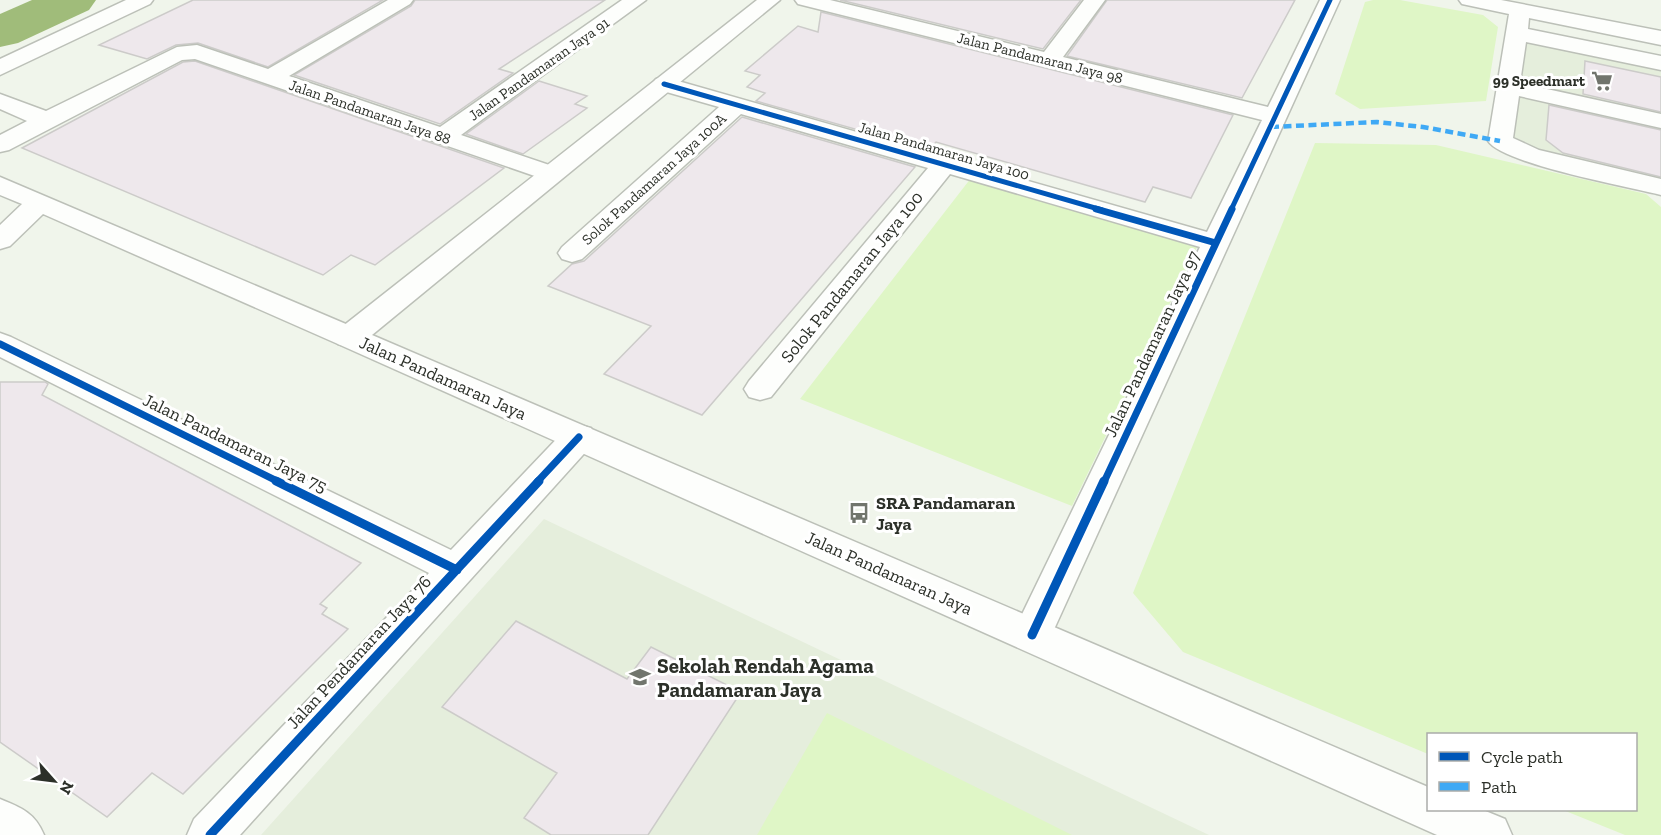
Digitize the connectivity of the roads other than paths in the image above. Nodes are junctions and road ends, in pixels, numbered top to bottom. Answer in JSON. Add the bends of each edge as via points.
{"nodes":[{"id":1,"x":143,"y":0,"type":"edge"},
{"id":2,"x":404,"y":0,"type":"edge"},
{"id":3,"x":636,"y":0,"type":"edge"},
{"id":4,"x":770,"y":0,"type":"edge"},
{"id":5,"x":805,"y":0,"type":"edge"},
{"id":6,"x":1095,"y":0,"type":"edge"},
{"id":7,"x":1330,"y":0,"type":"edge"},
{"id":8,"x":1469,"y":0,"type":"edge"},
{"id":9,"x":848,"y":5,"type":"edge"},
{"id":10,"x":1518,"y":22,"type":"junction"},
{"id":11,"x":1661,"y":38,"type":"edge"},
{"id":12,"x":1049,"y":61,"type":"junction"},
{"id":13,"x":1661,"y":63,"type":"edge"},
{"id":14,"x":0,"y":68,"type":"edge"},
{"id":15,"x":270,"y":77,"type":"junction"},
{"id":16,"x":664,"y":84,"type":"junction"},
{"id":17,"x":1508,"y":87,"type":"junction"},
{"id":18,"x":0,"y":101,"type":"edge"},
{"id":19,"x":736,"y":105,"type":"junction"},
{"id":20,"x":1276,"y":116,"type":"junction"},
{"id":21,"x":47,"y":120,"type":"junction"},
{"id":22,"x":1661,"y":121,"type":"edge"},
{"id":23,"x":442,"y":137,"type":"junction"},
{"id":24,"x":0,"y":145,"type":"edge"},
{"id":25,"x":944,"y":165,"type":"junction"},
{"id":26,"x":552,"y":174,"type":"junction"},
{"id":27,"x":0,"y":185,"type":"edge"},
{"id":28,"x":1661,"y":187,"type":"edge"},
{"id":29,"x":39,"y":202,"type":"junction"},
{"id":30,"x":0,"y":240,"type":"edge"},
{"id":31,"x":1216,"y":243,"type":"junction"},
{"id":32,"x":572,"y":253,"type":"dead end"},
{"id":33,"x":349,"y":337,"type":"junction"},
{"id":34,"x":0,"y":344,"type":"edge"},
{"id":35,"x":760,"y":389,"type":"dead end"},
{"id":36,"x":579,"y":437,"type":"junction"},
{"id":37,"x":456,"y":570,"type":"junction"},
{"id":38,"x":1032,"y":635,"type":"junction"},
{"id":39,"x":1427,"y":808,"type":"edge"},
{"id":40,"x":1435,"y":811,"type":"edge"},
{"id":41,"x":0,"y":821,"type":"edge"},
{"id":42,"x":21,"y":835,"type":"edge"},
{"id":43,"x":210,"y":835,"type":"edge"},
{"id":44,"x":1489,"y":835,"type":"edge"}],
"edges":[{"from":1,"to":14,"type":"street"},
{"from":2,"to":15,"type":"street"},
{"from":3,"to":23,"type":"street","name":"Jalan Pandamaran Jaya 91"},
{"from":4,"to":16,"type":"street","name":"Jalan Pandamaran Jaya"},
{"from":5,"to":9,"type":"street","name":"Jalan Pandamaran Jaya 98"},
{"from":6,"to":12,"type":"street"},
{"from":7,"to":20,"type":"street","name":"Jalan Pandamaran Jaya 97"},
{"from":8,"to":10,"type":"street"},
{"from":9,"to":12,"type":"street","name":"Jalan Pandamaran Jaya 98"},
{"from":10,"to":11,"type":"street"},
{"from":10,"to":13,"type":"street"},
{"from":10,"to":17,"type":"street"},
{"from":12,"to":20,"type":"street","name":"Jalan Pandamaran Jaya 98"},
{"from":15,"to":21,"type":"street","name":"Jalan Pandamaran Jaya 88","via":[[187,51]]},
{"from":15,"to":23,"type":"street","name":"Jalan Pandamaran Jaya 88"},
{"from":16,"to":19,"type":"street","name":"Jalan Pandamaran Jaya 100"},
{"from":16,"to":26,"type":"street","name":"Jalan Pandamaran Jaya"},
{"from":17,"to":22,"type":"street"},
{"from":17,"to":28,"type":"street","via":[[1500,141],[1530,155]]},
{"from":18,"to":21,"type":"street"},
{"from":19,"to":25,"type":"street","name":"Jalan Pandamaran Jaya 100"},
{"from":19,"to":32,"type":"street","name":"Solok Pandamaran Jaya 100A"},
{"from":20,"to":31,"type":"street","name":"Jalan Pandamaran Jaya 97"},
{"from":21,"to":24,"type":"street"},
{"from":23,"to":26,"type":"street","name":"Jalan Pandamaran Jaya 88"},
{"from":25,"to":31,"type":"street","name":"Jalan Pandamaran Jaya 100"},
{"from":25,"to":35,"type":"street","name":"Solok Pandamaran Jaya 100"},
{"from":26,"to":33,"type":"street","name":"Jalan Pandamaran Jaya"},
{"from":27,"to":29,"type":"street","name":"Jalan Pandamaran Jaya"},
{"from":29,"to":30,"type":"street"},
{"from":29,"to":33,"type":"street","name":"Jalan Pandamaran Jaya"},
{"from":31,"to":38,"type":"street","name":"Jalan Pandamaran Jaya 97"},
{"from":33,"to":36,"type":"street","name":"Jalan Pandamaran Jaya"},
{"from":34,"to":37,"type":"street","name":"Jalan Pandamaran Jaya 75"},
{"from":36,"to":37,"type":"street","name":"Jalan Pendamaran Jaya 76"},
{"from":36,"to":38,"type":"street","name":"Jalan Pandamaran Jaya"},
{"from":37,"to":43,"type":"street","name":"Jalan Pendamaran Jaya 76"},
{"from":38,"to":39,"type":"street","name":"Jalan Pandamaran Jaya"},
{"from":40,"to":44,"type":"street","name":"Jalan Pandamaran Jaya"},
{"from":41,"to":42,"type":"street"}]}
